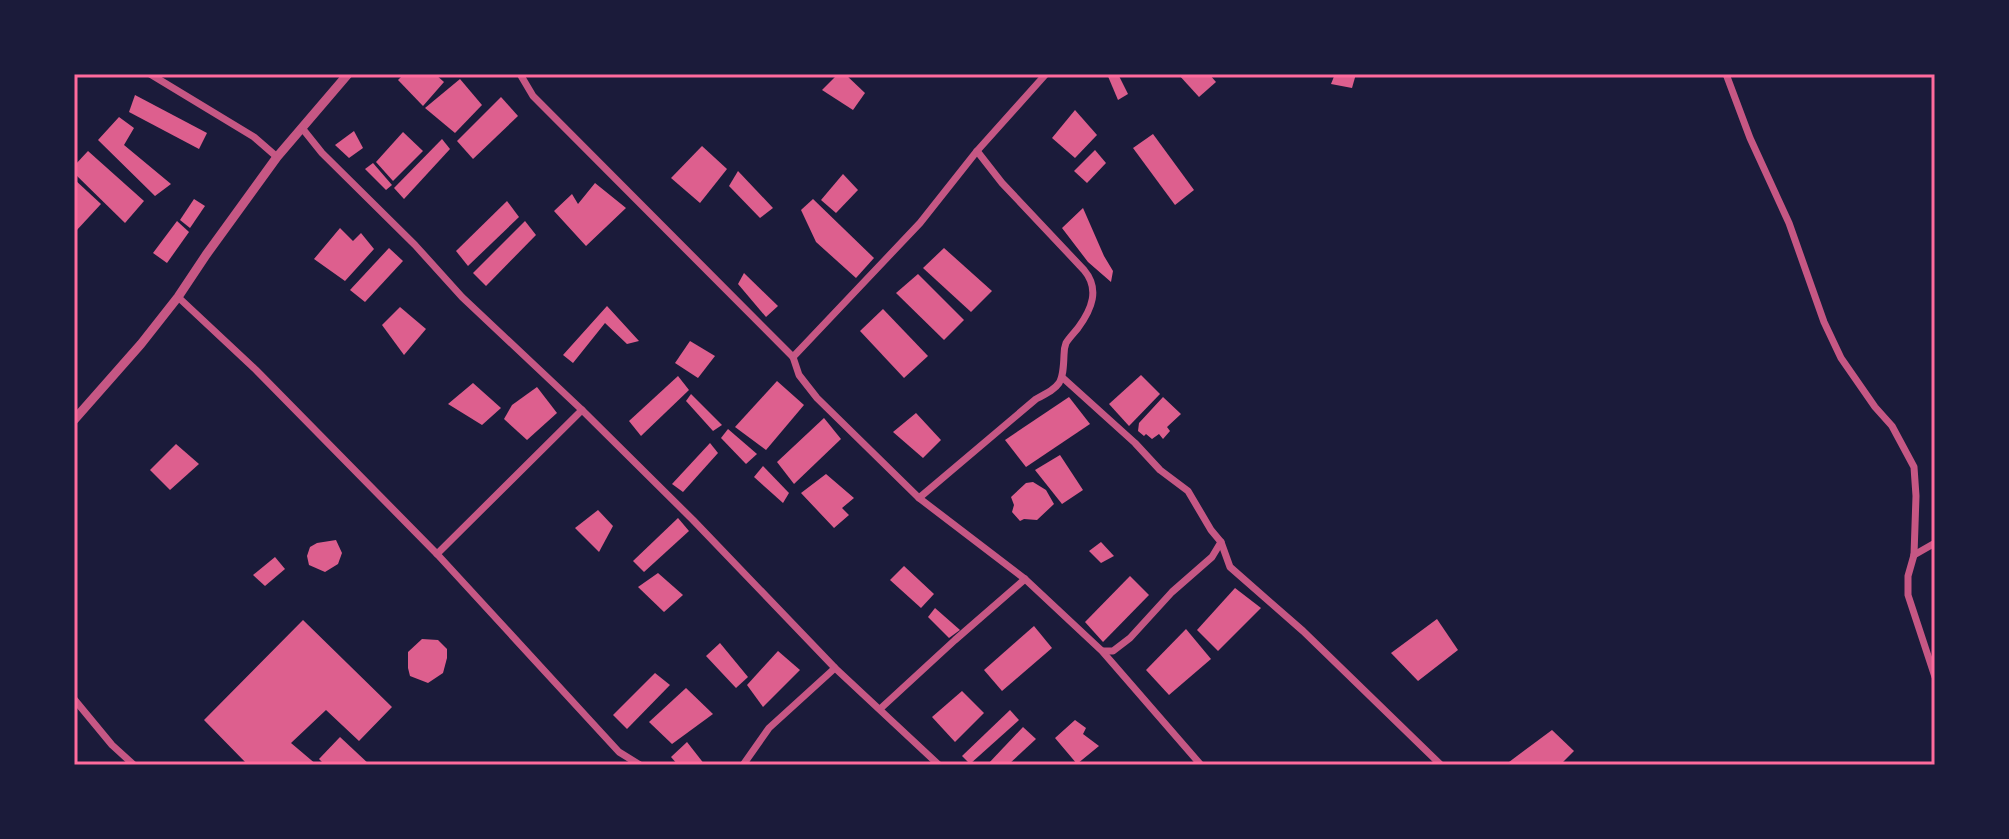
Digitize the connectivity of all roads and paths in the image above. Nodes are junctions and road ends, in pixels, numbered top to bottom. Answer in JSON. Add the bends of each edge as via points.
{"nodes":[{"id":1,"x":150,"y":74,"type":"edge"},
{"id":2,"x":348,"y":74,"type":"edge"},
{"id":3,"x":520,"y":74,"type":"edge"},
{"id":4,"x":1046,"y":74,"type":"edge"},
{"id":5,"x":1726,"y":74,"type":"edge"},
{"id":6,"x":302,"y":128,"type":"junction"},
{"id":7,"x":977,"y":151,"type":"junction"},
{"id":8,"x":277,"y":157,"type":"junction"},
{"id":9,"x":178,"y":297,"type":"junction"},
{"id":10,"x":793,"y":357,"type":"junction"},
{"id":11,"x":1063,"y":378,"type":"junction"},
{"id":12,"x":582,"y":410,"type":"junction"},
{"id":13,"x":74,"y":420,"type":"edge"},
{"id":14,"x":919,"y":498,"type":"junction"},
{"id":15,"x":1221,"y":542,"type":"junction"},
{"id":16,"x":1935,"y":543,"type":"edge"},
{"id":17,"x":437,"y":554,"type":"junction"},
{"id":18,"x":1914,"y":555,"type":"junction"},
{"id":19,"x":1025,"y":579,"type":"junction"},
{"id":20,"x":1102,"y":651,"type":"junction"},
{"id":21,"x":835,"y":668,"type":"junction"},
{"id":22,"x":1935,"y":677,"type":"edge"},
{"id":23,"x":74,"y":699,"type":"edge"},
{"id":24,"x":880,"y":709,"type":"junction"},
{"id":25,"x":134,"y":765,"type":"edge"},
{"id":26,"x":640,"y":765,"type":"edge"},
{"id":27,"x":743,"y":765,"type":"edge"},
{"id":28,"x":939,"y":765,"type":"edge"},
{"id":29,"x":1201,"y":765,"type":"edge"},
{"id":30,"x":1441,"y":765,"type":"edge"}],
"edges":[{"from":1,"to":8,"type":"street","via":[[254,137]]},
{"from":2,"to":6,"type":"street"},
{"from":3,"to":10,"type":"street","via":[[533,96]]},
{"from":4,"to":7,"type":"street"},
{"from":5,"to":18,"type":"street","via":[[1841,358],[1892,426],[1914,467]]},
{"from":6,"to":8,"type":"street"},
{"from":6,"to":12,"type":"street","via":[[462,297]]},
{"from":7,"to":10,"type":"street","via":[[920,223]]},
{"from":7,"to":11,"type":"street","via":[[1093,283],[1081,325],[1064,346]]},
{"from":8,"to":9,"type":"street"},
{"from":9,"to":13,"type":"street"},
{"from":9,"to":17,"type":"street"},
{"from":10,"to":14,"type":"street","via":[[817,398]]},
{"from":11,"to":14,"type":"street"},
{"from":11,"to":15,"type":"street","via":[[1188,491]]},
{"from":12,"to":17,"type":"street"},
{"from":12,"to":21,"type":"street"},
{"from":14,"to":19,"type":"street"},
{"from":15,"to":20,"type":"street","via":[[1124,643]]},
{"from":15,"to":30,"type":"street","via":[[1230,567]]},
{"from":16,"to":18,"type":"street"},
{"from":17,"to":26,"type":"street","via":[[619,752]]},
{"from":18,"to":22,"type":"street","via":[[1908,595]]},
{"from":19,"to":20,"type":"street"},
{"from":19,"to":24,"type":"street"},
{"from":20,"to":29,"type":"street"},
{"from":21,"to":24,"type":"street"},
{"from":21,"to":27,"type":"street","via":[[769,728]]},
{"from":23,"to":25,"type":"street"},
{"from":24,"to":28,"type":"street"}]}
